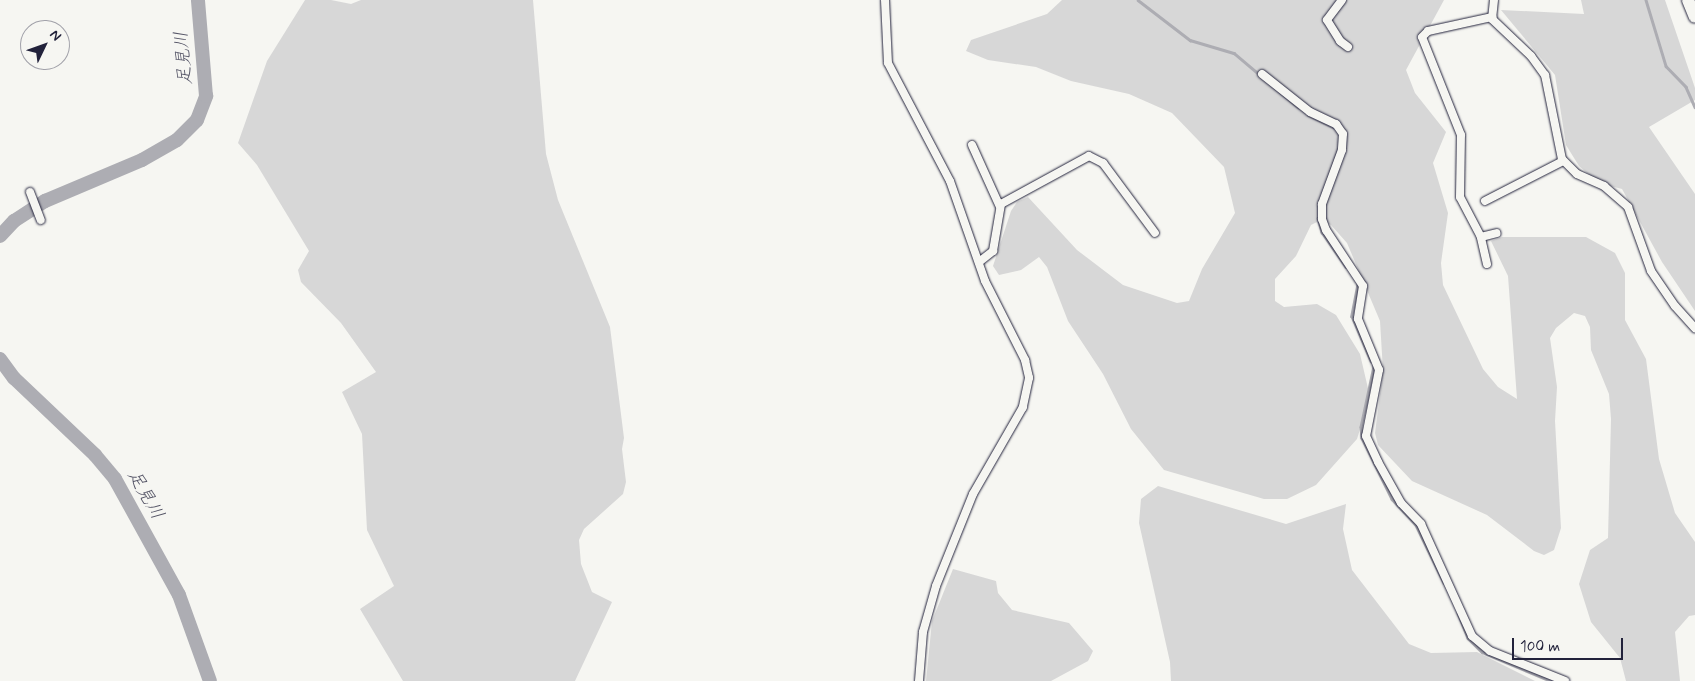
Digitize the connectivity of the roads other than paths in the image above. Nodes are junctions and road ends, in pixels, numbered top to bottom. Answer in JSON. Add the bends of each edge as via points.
{"nodes":[{"id":1,"x":885,"y":0,"type":"edge"},
{"id":2,"x":1342,"y":0,"type":"edge"},
{"id":3,"x":1494,"y":0,"type":"edge"},
{"id":4,"x":1688,"y":0,"type":"edge"},
{"id":5,"x":1492,"y":17,"type":"junction"},
{"id":6,"x":1695,"y":17,"type":"edge"},
{"id":7,"x":1348,"y":47,"type":"dead end"},
{"id":8,"x":1262,"y":74,"type":"dead end"},
{"id":9,"x":972,"y":144,"type":"dead end"},
{"id":10,"x":1563,"y":161,"type":"junction"},
{"id":11,"x":30,"y":194,"type":"dead end"},
{"id":12,"x":1485,"y":201,"type":"dead end"},
{"id":13,"x":1000,"y":207,"type":"junction"},
{"id":14,"x":41,"y":219,"type":"dead end"},
{"id":15,"x":1155,"y":233,"type":"dead end"},
{"id":16,"x":1497,"y":233,"type":"dead end"},
{"id":17,"x":1481,"y":237,"type":"junction"},
{"id":18,"x":979,"y":262,"type":"junction"},
{"id":19,"x":1487,"y":264,"type":"dead end"},
{"id":20,"x":1695,"y":328,"type":"edge"},
{"id":21,"x":919,"y":681,"type":"edge"},
{"id":22,"x":1565,"y":681,"type":"edge"}],
"edges":[{"from":1,"to":18,"type":"street","via":[[888,63],[950,181]]},
{"from":2,"to":7,"type":"street","via":[[1327,20],[1340,41]]},
{"from":3,"to":5,"type":"street"},
{"from":4,"to":6,"type":"main road"},
{"from":5,"to":10,"type":"street","via":[[1538,63],[1545,75]]},
{"from":5,"to":17,"type":"street","via":[[1428,32],[1422,37],[1460,135],[1460,197]]},
{"from":8,"to":22,"type":"street","via":[[1310,112],[1336,124],[1343,134],[1342,150],[1322,204],[1322,219],[1363,286],[1358,319],[1379,370],[1366,436],[1378,462],[1401,503],[1421,524],[1472,636],[1490,651]]},
{"from":9,"to":13,"type":"street"},
{"from":10,"to":12,"type":"street"},
{"from":10,"to":20,"type":"street","via":[[1577,174],[1615,194],[1628,207],[1651,271]]},
{"from":11,"to":14,"type":"street"},
{"from":13,"to":15,"type":"street","via":[[1005,200],[1093,156],[1103,163]]},
{"from":13,"to":18,"type":"street","via":[[993,251]]},
{"from":16,"to":17,"type":"street"},
{"from":17,"to":19,"type":"street"},
{"from":18,"to":21,"type":"street","via":[[985,281],[1025,360],[1029,378],[1023,407],[973,494],[936,586],[923,632]]}]}
